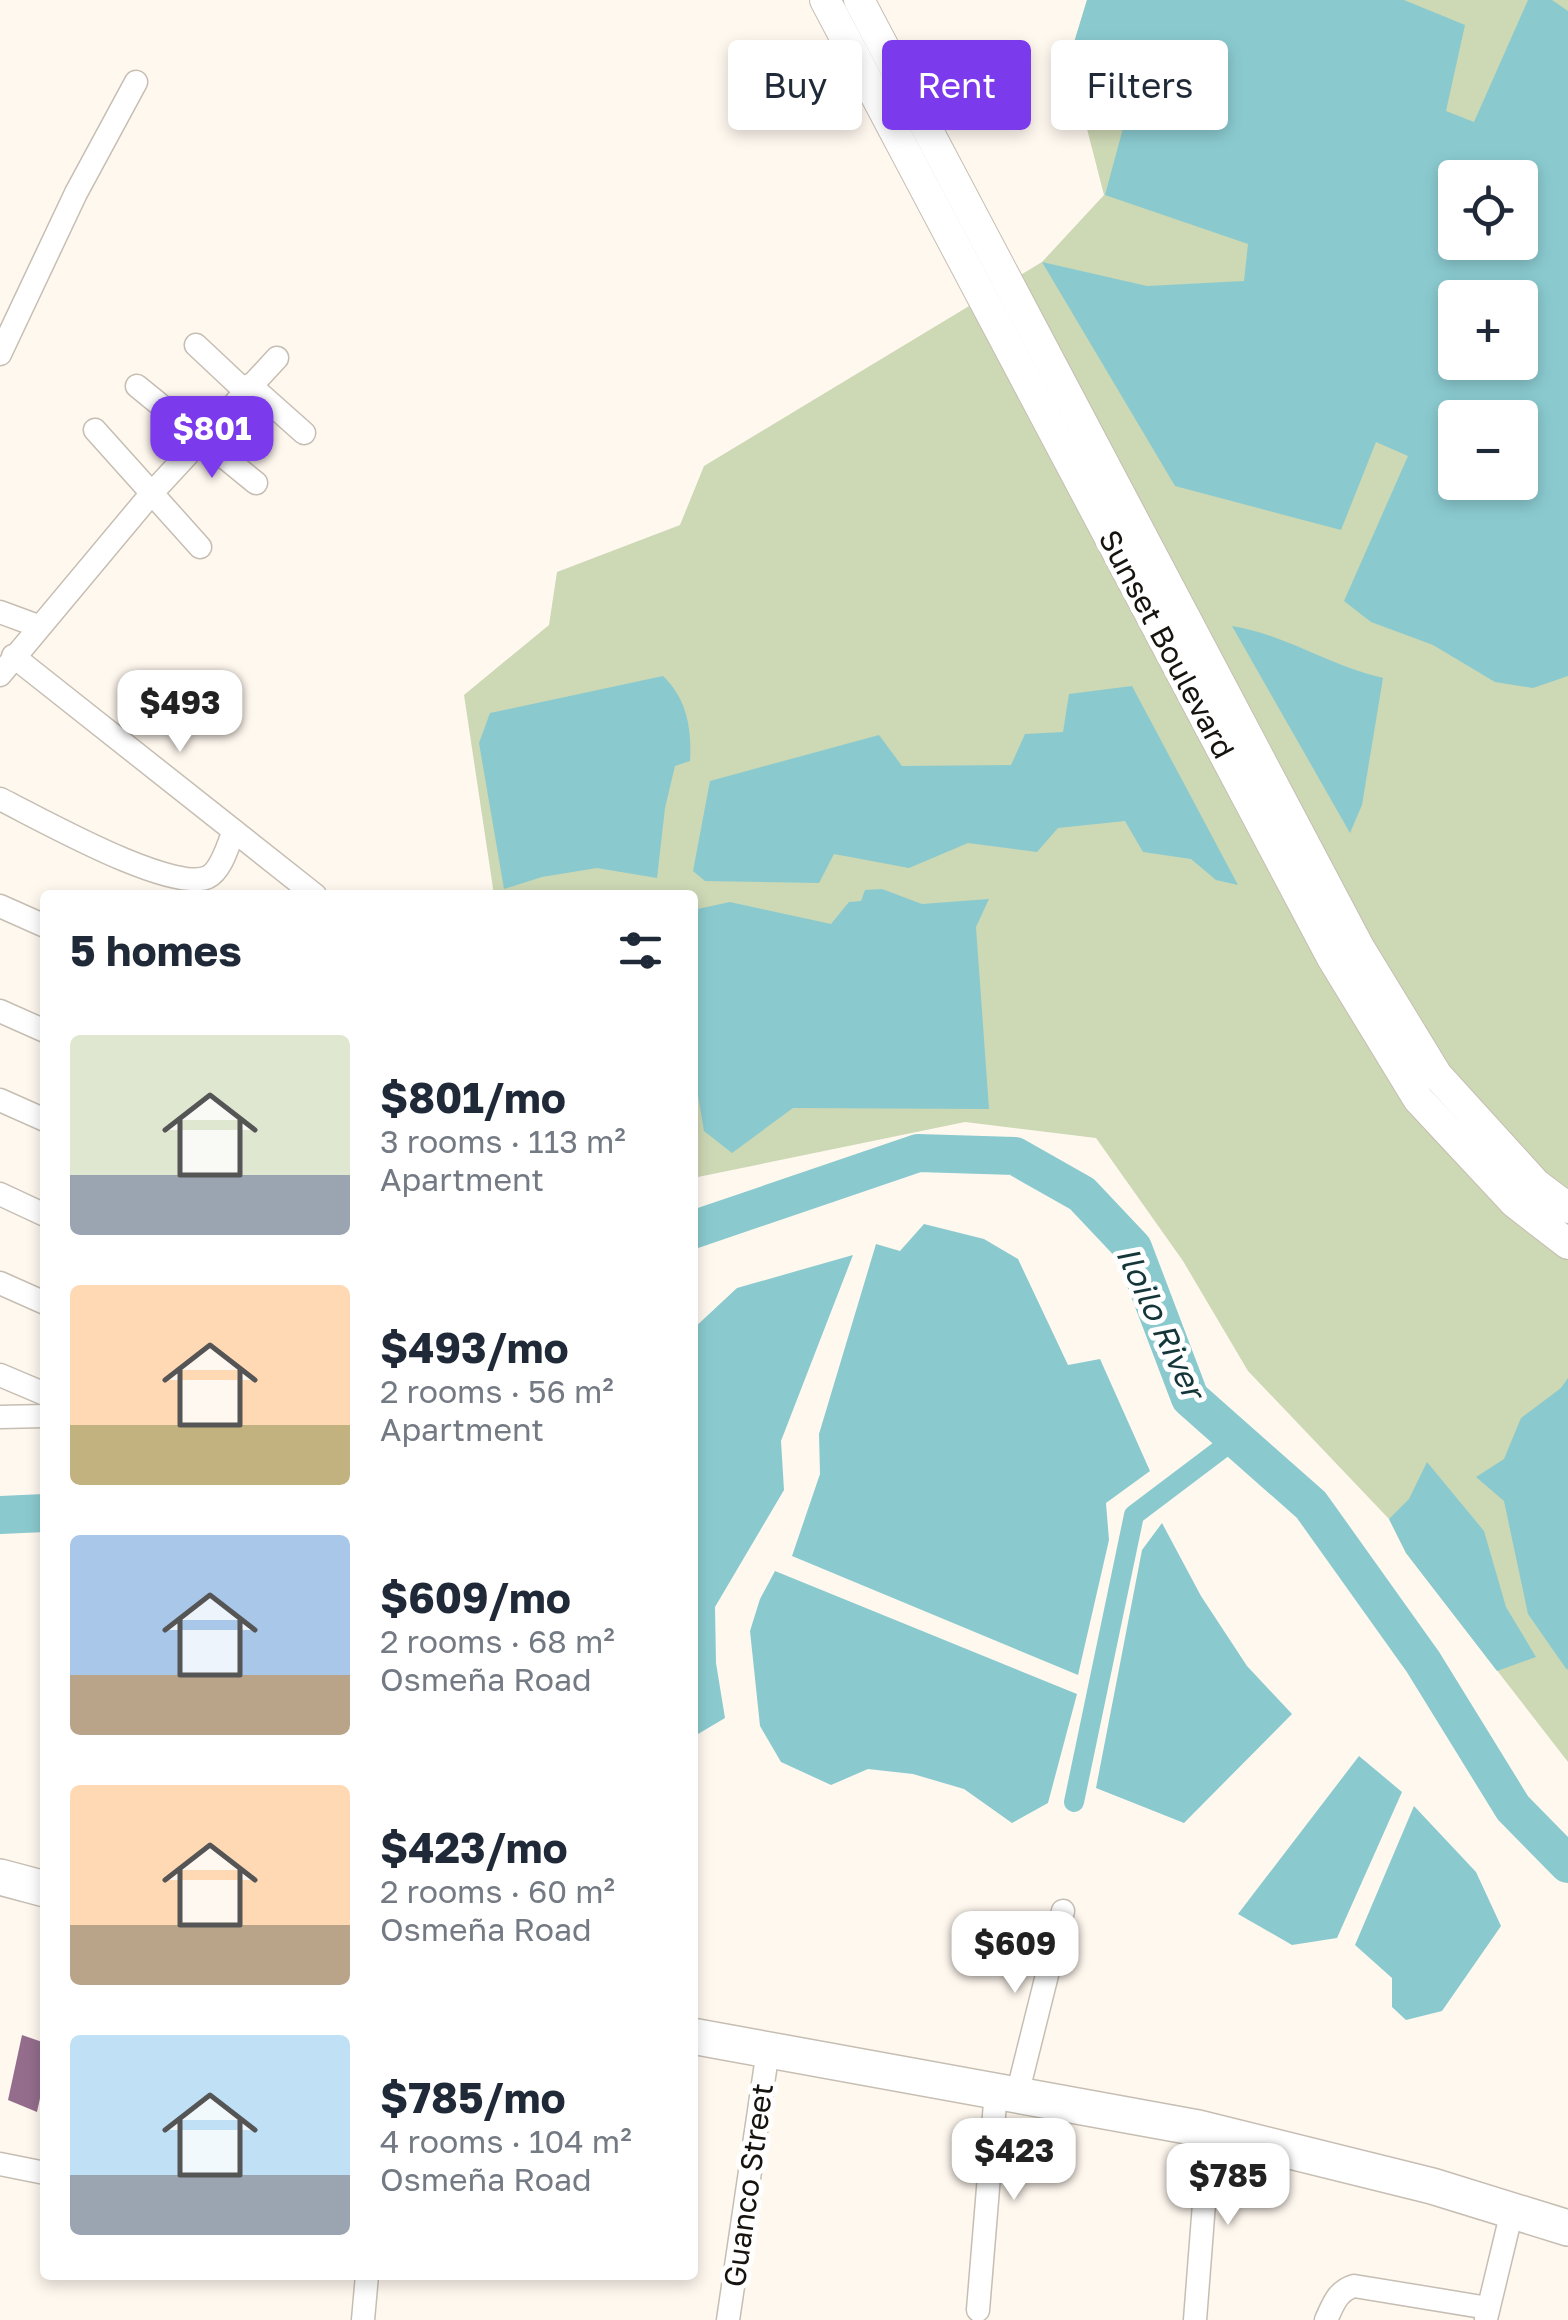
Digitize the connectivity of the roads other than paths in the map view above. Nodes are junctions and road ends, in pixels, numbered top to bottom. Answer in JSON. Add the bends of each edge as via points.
{"nodes":[{"id":1,"x":825,"y":0,"type":"edge"},
{"id":2,"x":859,"y":0,"type":"edge"},
{"id":3,"x":136,"y":82,"type":"dead end"},
{"id":4,"x":196,"y":345,"type":"dead end"},
{"id":5,"x":0,"y":354,"type":"edge"},
{"id":6,"x":277,"y":358,"type":"dead end"},
{"id":7,"x":137,"y":386,"type":"dead end"},
{"id":8,"x":247,"y":388,"type":"junction"},
{"id":9,"x":95,"y":430,"type":"dead end"},
{"id":10,"x":304,"y":433,"type":"dead end"},
{"id":11,"x":202,"y":438,"type":"junction"},
{"id":12,"x":256,"y":484,"type":"dead end"},
{"id":13,"x":150,"y":494,"type":"junction"},
{"id":14,"x":200,"y":547,"type":"dead end"},
{"id":15,"x":0,"y":612,"type":"edge"},
{"id":16,"x":38,"y":626,"type":"junction"},
{"id":17,"x":6,"y":665,"type":"edge"},
{"id":18,"x":0,"y":798,"type":"edge"},
{"id":19,"x":234,"y":830,"type":"junction"},
{"id":20,"x":1311,"y":886,"type":"junction"},
{"id":21,"x":309,"y":890,"type":"edge"},
{"id":22,"x":0,"y":906,"type":"edge"},
{"id":23,"x":40,"y":924,"type":"edge"},
{"id":24,"x":0,"y":1011,"type":"edge"},
{"id":25,"x":40,"y":1029,"type":"edge"},
{"id":26,"x":0,"y":1100,"type":"edge"},
{"id":27,"x":40,"y":1118,"type":"edge"},
{"id":28,"x":0,"y":1194,"type":"edge"},
{"id":29,"x":1568,"y":1208,"type":"edge"},
{"id":30,"x":40,"y":1213,"type":"edge"},
{"id":31,"x":1568,"y":1244,"type":"edge"},
{"id":32,"x":0,"y":1283,"type":"edge"},
{"id":33,"x":40,"y":1300,"type":"edge"},
{"id":34,"x":0,"y":1374,"type":"edge"},
{"id":35,"x":40,"y":1392,"type":"edge"},
{"id":36,"x":40,"y":1416,"type":"edge"},
{"id":37,"x":0,"y":1417,"type":"edge"},
{"id":38,"x":0,"y":1877,"type":"edge"},
{"id":39,"x":40,"y":1888,"type":"edge"},
{"id":40,"x":1064,"y":1911,"type":"dead end"},
{"id":41,"x":698,"y":2037,"type":"edge"},
{"id":42,"x":768,"y":2050,"type":"junction"},
{"id":43,"x":1007,"y":2093,"type":"junction"},
{"id":44,"x":1213,"y":2132,"type":"junction"},
{"id":45,"x":0,"y":2164,"type":"edge"},
{"id":46,"x":40,"y":2172,"type":"edge"},
{"id":47,"x":1512,"y":2210,"type":"junction"},
{"id":48,"x":1568,"y":2228,"type":"edge"},
{"id":49,"x":366,"y":2280,"type":"edge"},
{"id":50,"x":978,"y":2310,"type":"dead end"},
{"id":51,"x":1487,"y":2314,"type":"edge"},
{"id":52,"x":362,"y":2320,"type":"edge"},
{"id":53,"x":728,"y":2320,"type":"edge"},
{"id":54,"x":1195,"y":2320,"type":"edge"},
{"id":55,"x":1326,"y":2320,"type":"edge"}],
"edges":[{"from":1,"to":20,"type":"main road","name":"Sunset Boulevard"},
{"from":2,"to":20,"type":"main road","name":"Sunset Boulevard"},
{"from":3,"to":5,"type":"street"},
{"from":4,"to":8,"type":"street"},
{"from":6,"to":8,"type":"street"},
{"from":7,"to":11,"type":"street"},
{"from":8,"to":10,"type":"street"},
{"from":8,"to":11,"type":"street"},
{"from":9,"to":13,"type":"street"},
{"from":11,"to":12,"type":"street"},
{"from":11,"to":13,"type":"street"},
{"from":13,"to":14,"type":"street"},
{"from":13,"to":16,"type":"street"},
{"from":15,"to":16,"type":"street"},
{"from":16,"to":17,"type":"street"},
{"from":17,"to":19,"type":"street"},
{"from":18,"to":19,"type":"street","via":[[136,866],[185,880],[215,871]]},
{"from":19,"to":21,"type":"street"},
{"from":20,"to":29,"type":"main road","name":"Sunset Boulevard","via":[[1359,947],[1437,1075],[1536,1184]]},
{"from":20,"to":31,"type":"main road","name":"Sunset Boulevard","via":[[1332,958],[1418,1098],[1515,1204]]},
{"from":22,"to":23,"type":"street"},
{"from":24,"to":25,"type":"street"},
{"from":26,"to":27,"type":"street"},
{"from":28,"to":30,"type":"street"},
{"from":32,"to":33,"type":"street"},
{"from":34,"to":35,"type":"street"},
{"from":36,"to":37,"type":"street"},
{"from":38,"to":39,"type":"main road"},
{"from":40,"to":43,"type":"street"},
{"from":41,"to":42,"type":"main road"},
{"from":42,"to":43,"type":"main road"},
{"from":42,"to":53,"type":"street","name":"Guanco Street"},
{"from":43,"to":44,"type":"main road"},
{"from":43,"to":50,"type":"street"},
{"from":44,"to":47,"type":"main road"},
{"from":44,"to":54,"type":"street"},
{"from":45,"to":46,"type":"street"},
{"from":47,"to":48,"type":"main road"},
{"from":47,"to":51,"type":"street"},
{"from":49,"to":52,"type":"street"},
{"from":51,"to":55,"type":"street","via":[[1354,2286],[1336,2298]]}]}
